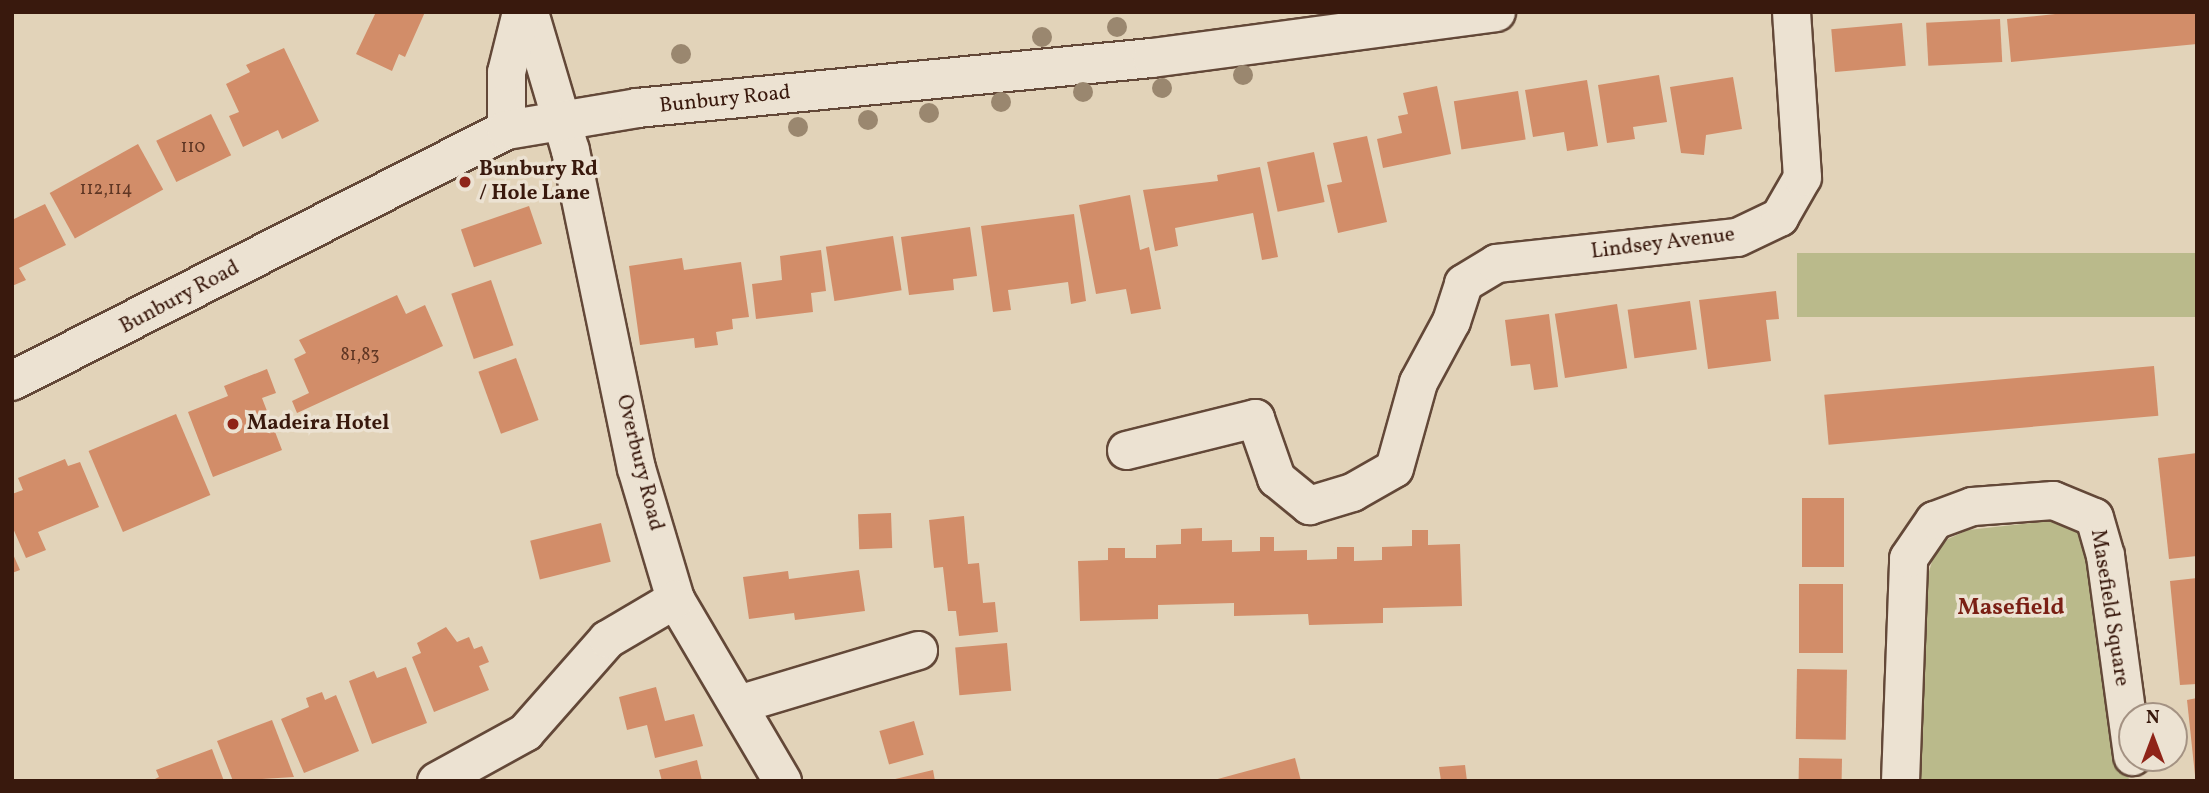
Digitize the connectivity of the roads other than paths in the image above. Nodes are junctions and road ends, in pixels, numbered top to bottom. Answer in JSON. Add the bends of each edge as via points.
{"nodes":[{"id":1,"x":521,"y":12,"type":"edge"},
{"id":2,"x":529,"y":12,"type":"edge"},
{"id":3,"x":1496,"y":12,"type":"edge"},
{"id":4,"x":1791,"y":12,"type":"edge"},
{"id":5,"x":562,"y":121,"type":"junction"},
{"id":6,"x":506,"y":130,"type":"junction"},
{"id":7,"x":12,"y":381,"type":"edge"},
{"id":8,"x":1126,"y":450,"type":"dead end"},
{"id":9,"x":676,"y":599,"type":"junction"},
{"id":10,"x":918,"y":650,"type":"dead end"},
{"id":11,"x":2125,"y":702,"type":"edge"},
{"id":12,"x":738,"y":704,"type":"junction"},
{"id":13,"x":436,"y":781,"type":"edge"},
{"id":14,"x":782,"y":781,"type":"edge"},
{"id":15,"x":1900,"y":781,"type":"edge"}],
"edges":[{"from":1,"to":6,"type":"street","via":[[506,72]]},
{"from":2,"to":5,"type":"street","name":"Overbury Road"},
{"from":3,"to":5,"type":"main road","name":"Bunbury Road","via":[[1152,58],[637,108]]},
{"from":4,"to":8,"type":"street","name":"Lindsey Avenue","via":[[1801,177],[1779,217],[1737,237],[1496,263],[1463,283],[1451,321],[1418,382],[1394,468],[1352,492],[1309,505],[1276,478],[1255,418]]},
{"from":5,"to":6,"type":"main road","name":"Bunbury Road"},
{"from":5,"to":9,"type":"street","name":"Overbury Road","via":[[636,468]]},
{"from":6,"to":7,"type":"main road","name":"Bunbury Road"},
{"from":9,"to":12,"type":"street","name":"Overbury Road"},
{"from":9,"to":13,"type":"street","via":[[607,639],[525,732]]},
{"from":10,"to":12,"type":"street"},
{"from":11,"to":15,"type":"street","name":"Masefield Square","via":[[2105,555],[2094,517],[2053,500],[1972,506],[1934,520],[1908,558]]},
{"from":12,"to":14,"type":"street","name":"Overbury Road"}]}
